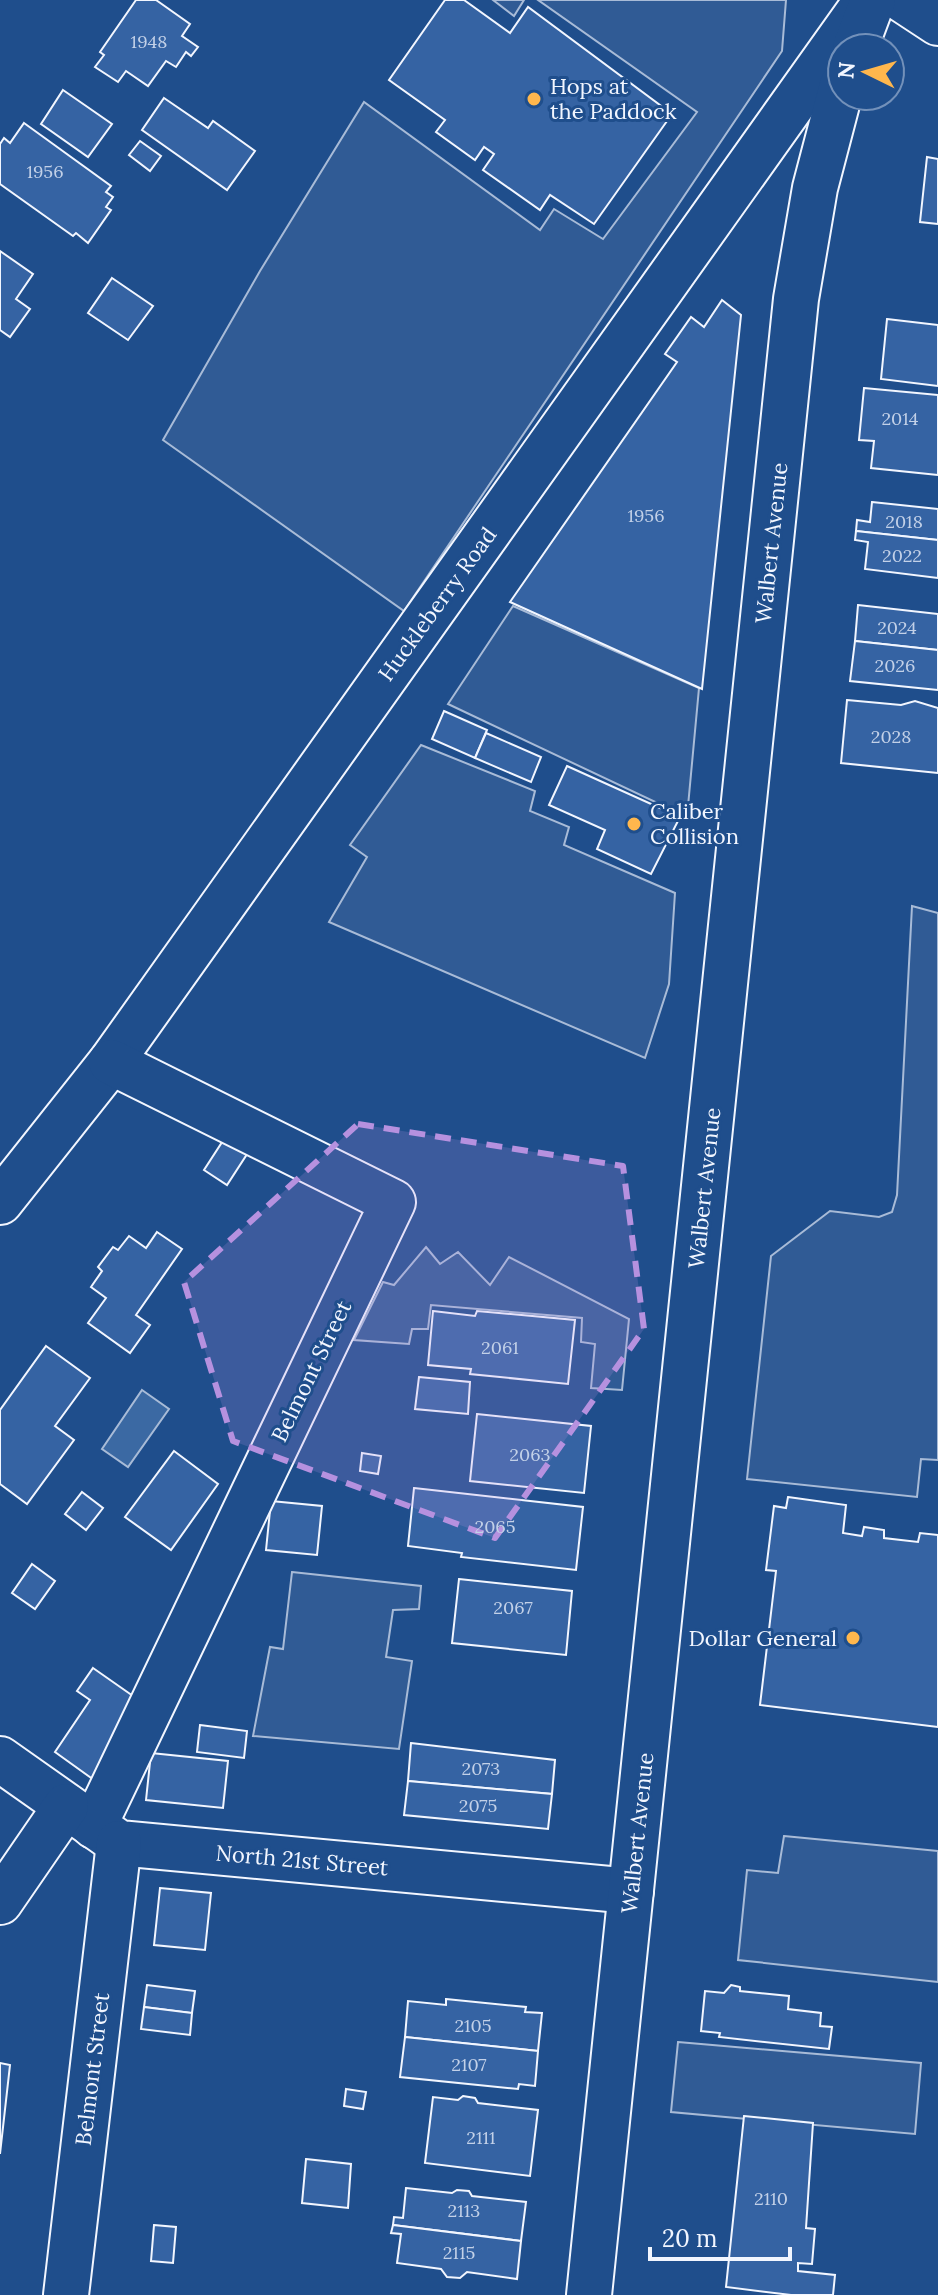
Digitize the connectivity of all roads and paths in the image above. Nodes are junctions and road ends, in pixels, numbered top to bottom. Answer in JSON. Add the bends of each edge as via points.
{"nodes":[{"id":1,"x":870,"y":0,"type":"edge"},
{"id":2,"x":903,"y":0,"type":"edge"},
{"id":3,"x":938,"y":23,"type":"edge"},
{"id":4,"x":860,"y":32,"type":"edge"},
{"id":5,"x":835,"y":112,"type":"edge"},
{"id":6,"x":111,"y":1062,"type":"junction"},
{"id":7,"x":0,"y":1202,"type":"edge"},
{"id":8,"x":0,"y":1759,"type":"edge"},
{"id":9,"x":93,"y":1825,"type":"junction"},
{"id":10,"x":631,"y":1891,"type":"junction"},
{"id":11,"x":0,"y":1902,"type":"edge"},
{"id":12,"x":66,"y":2295,"type":"edge"},
{"id":13,"x":589,"y":2295,"type":"edge"}],
"edges":[{"from":1,"to":4,"type":"street"},
{"from":1,"to":6,"type":"street","name":"Huckleberry Road"},
{"from":2,"to":3,"type":"street"},
{"from":5,"to":10,"type":"street","name":"Walbert Avenue","via":[[815,188],[796,299]]},
{"from":6,"to":7,"type":"street","name":"Huckleberry Road"},
{"from":6,"to":9,"type":"street","name":"Belmont Street","via":[[393,1202]]},
{"from":8,"to":9,"type":"street"},
{"from":9,"to":10,"type":"street","name":"North 21st Street"},
{"from":9,"to":11,"type":"street"},
{"from":9,"to":12,"type":"street","name":"Belmont Street"},
{"from":10,"to":13,"type":"street","name":"Walbert Avenue"}]}
